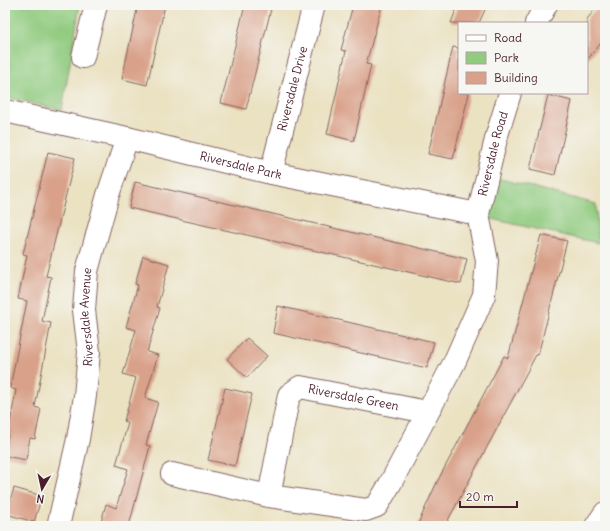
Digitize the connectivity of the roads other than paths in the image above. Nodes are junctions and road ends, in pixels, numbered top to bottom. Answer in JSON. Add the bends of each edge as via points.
{"nodes":[{"id":1,"x":96,"y":5,"type":"edge"},
{"id":2,"x":314,"y":5,"type":"edge"},
{"id":3,"x":546,"y":5,"type":"edge"},
{"id":4,"x":537,"y":22,"type":"edge"},
{"id":5,"x":83,"y":57,"type":"dead end"},
{"id":6,"x":510,"y":94,"type":"edge"},
{"id":7,"x":5,"y":111,"type":"edge"},
{"id":8,"x":127,"y":138,"type":"junction"},
{"id":9,"x":271,"y":173,"type":"junction"},
{"id":10,"x":478,"y":214,"type":"junction"},
{"id":11,"x":427,"y":412,"type":"junction"},
{"id":12,"x":172,"y":474,"type":"dead end"},
{"id":13,"x":269,"y":496,"type":"junction"},
{"id":14,"x":605,"y":513,"type":"edge"},
{"id":15,"x":59,"y":522,"type":"dead end"},
{"id":16,"x":596,"y":526,"type":"edge"}],
"edges":[{"from":1,"to":5,"type":"street"},
{"from":2,"to":9,"type":"street","name":"Riversdale Drive"},
{"from":3,"to":4,"type":"street"},
{"from":6,"to":10,"type":"street","name":"Riversdale Road"},
{"from":7,"to":8,"type":"street","name":"Riversdale Park"},
{"from":8,"to":9,"type":"street","name":"Riversdale Park"},
{"from":8,"to":15,"type":"street","name":"Riversdale Avenue","via":[[87,271],[84,310],[89,352],[85,396]]},
{"from":9,"to":10,"type":"street","name":"Riversdale Park"},
{"from":10,"to":11,"type":"street","via":[[487,261],[484,295],[454,363]]},
{"from":11,"to":13,"type":"street","via":[[377,506],[366,510]]},
{"from":11,"to":13,"type":"street","name":"Riversdale Green","via":[[300,387],[289,395]]},
{"from":12,"to":13,"type":"street"},
{"from":14,"to":16,"type":"street"}]}
